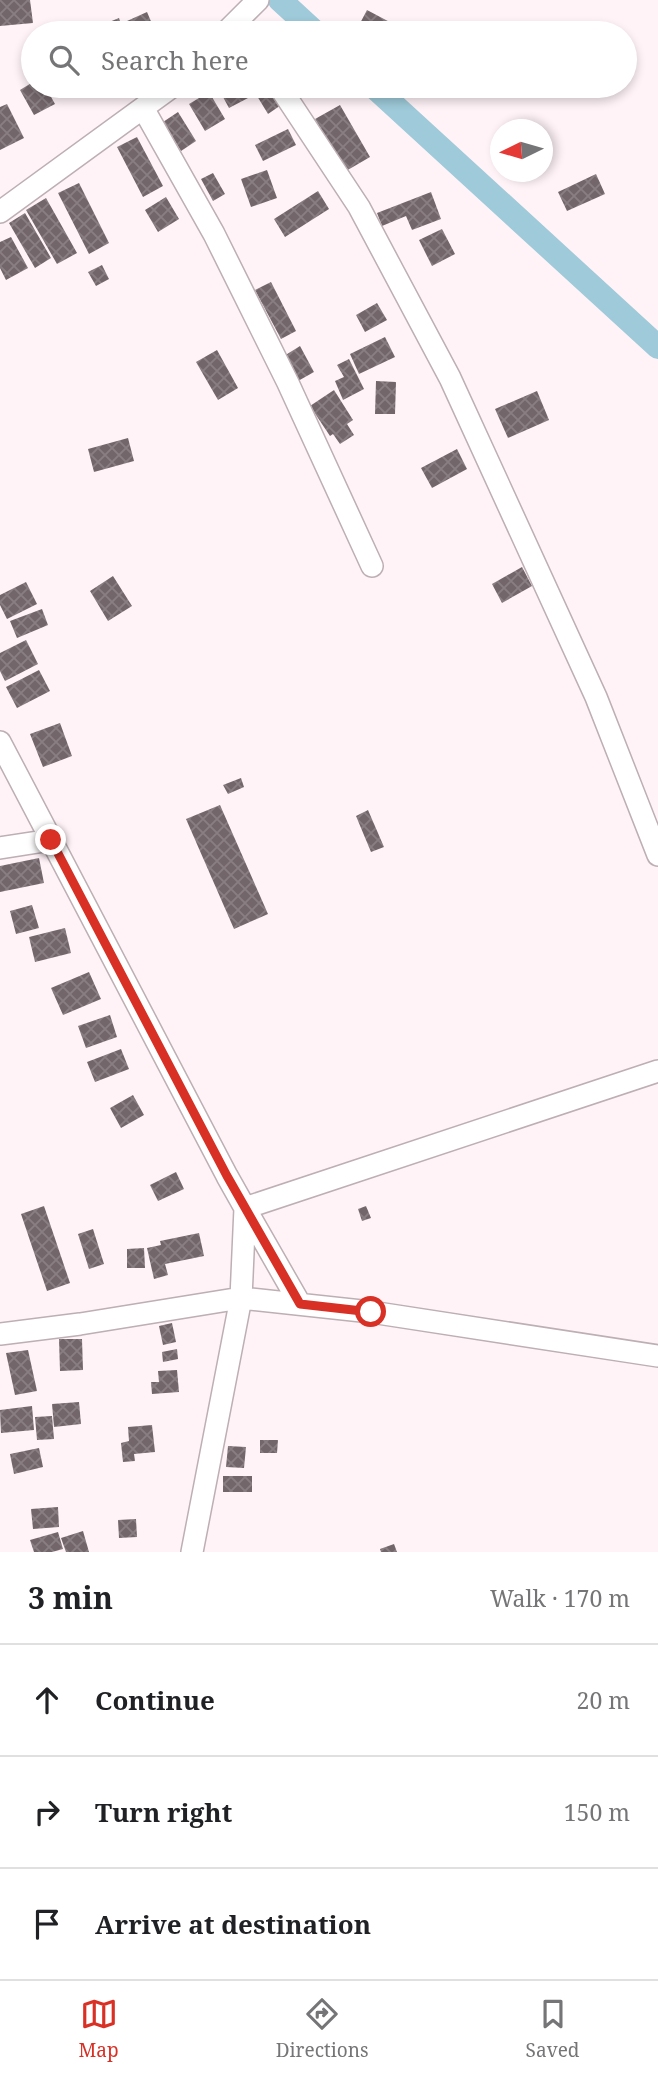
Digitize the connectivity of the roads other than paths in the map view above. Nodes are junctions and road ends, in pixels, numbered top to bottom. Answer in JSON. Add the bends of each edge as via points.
{"nodes":[{"id":1,"x":258,"y":0,"type":"edge"},
{"id":2,"x":242,"y":21,"type":"edge"},
{"id":3,"x":157,"y":98,"type":"edge"},
{"id":4,"x":287,"y":98,"type":"edge"},
{"id":5,"x":143,"y":108,"type":"junction"},
{"id":6,"x":0,"y":212,"type":"edge"},
{"id":7,"x":372,"y":566,"type":"dead end"},
{"id":8,"x":0,"y":742,"type":"edge"},
{"id":9,"x":51,"y":840,"type":"junction"},
{"id":10,"x":0,"y":848,"type":"edge"},
{"id":11,"x":658,"y":855,"type":"edge"},
{"id":12,"x":658,"y":1071,"type":"edge"},
{"id":13,"x":245,"y":1208,"type":"junction"},
{"id":14,"x":241,"y":1298,"type":"junction"},
{"id":15,"x":300,"y":1304,"type":"junction"},
{"id":16,"x":0,"y":1334,"type":"edge"},
{"id":17,"x":658,"y":1356,"type":"edge"},
{"id":18,"x":192,"y":1552,"type":"edge"}],
"edges":[{"from":1,"to":2,"type":"street"},
{"from":3,"to":5,"type":"street"},
{"from":4,"to":11,"type":"street","via":[[359,207],[450,378],[596,697]]},
{"from":5,"to":6,"type":"street"},
{"from":5,"to":7,"type":"street","via":[[214,234]]},
{"from":8,"to":9,"type":"street"},
{"from":9,"to":10,"type":"street"},
{"from":9,"to":13,"type":"street"},
{"from":12,"to":13,"type":"street"},
{"from":13,"to":14,"type":"street"},
{"from":13,"to":15,"type":"street"},
{"from":14,"to":15,"type":"street"},
{"from":14,"to":16,"type":"street"},
{"from":14,"to":18,"type":"street"},
{"from":15,"to":17,"type":"street"}]}
